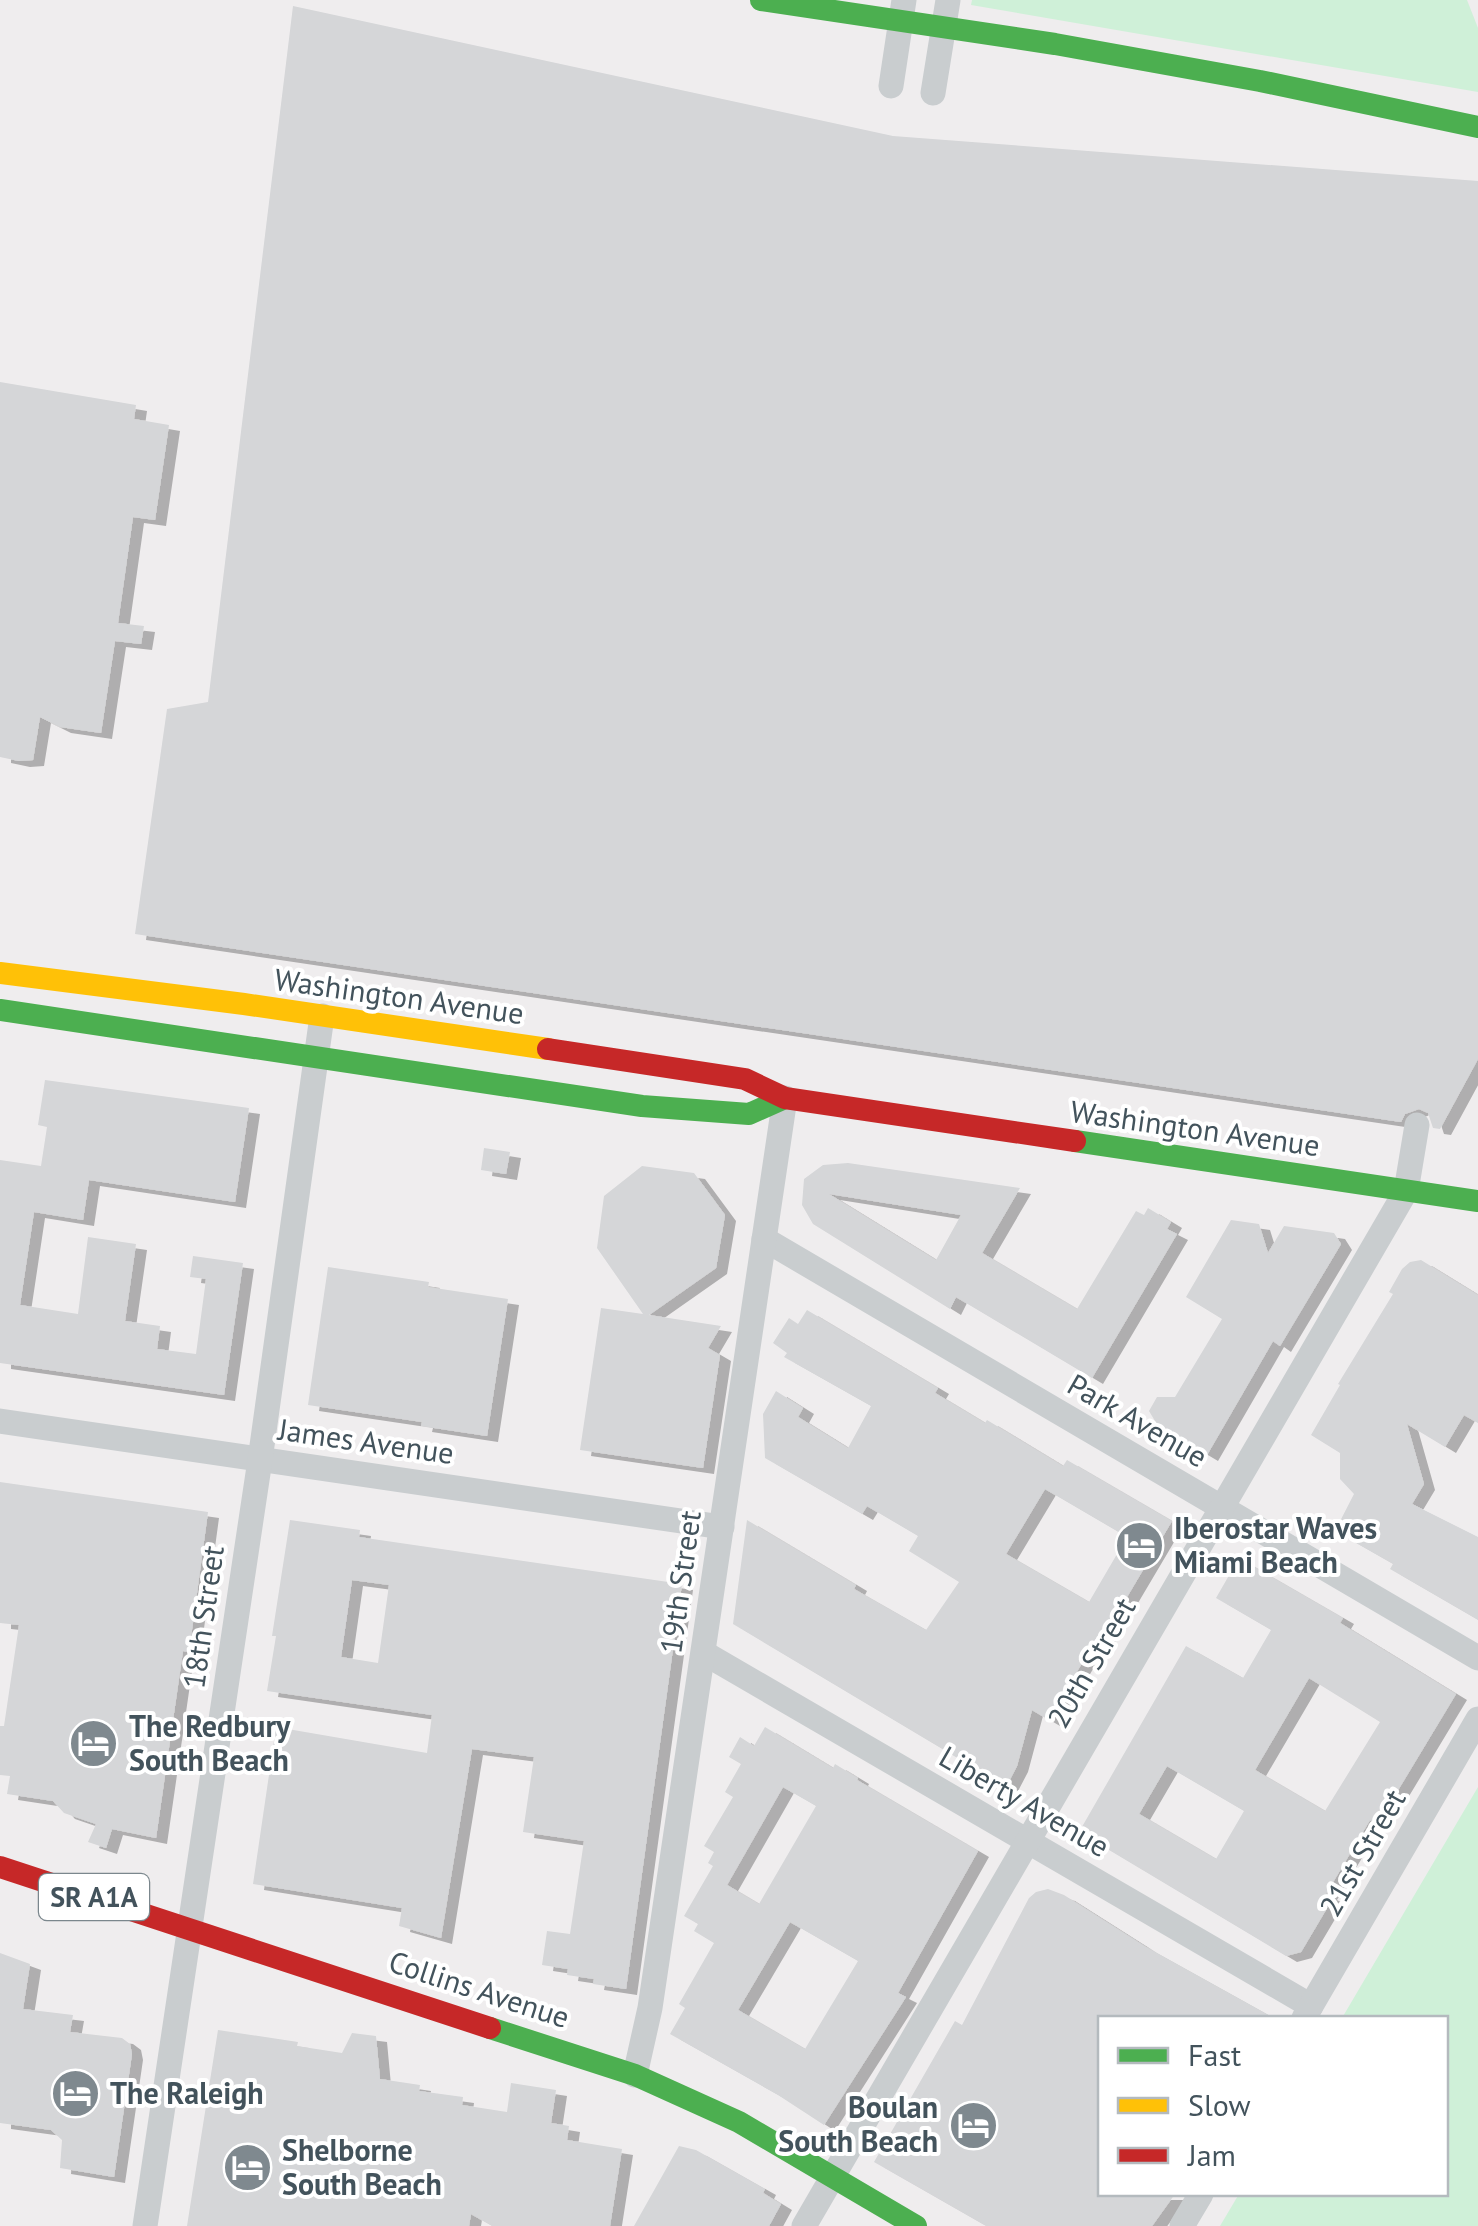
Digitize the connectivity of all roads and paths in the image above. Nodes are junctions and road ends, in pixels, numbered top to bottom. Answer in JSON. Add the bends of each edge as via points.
{"nodes":[{"id":1,"x":760,"y":0,"type":"edge"},
{"id":2,"x":948,"y":0,"type":"edge"},
{"id":3,"x":902,"y":10,"type":"edge"},
{"id":4,"x":944,"y":27,"type":"junction"},
{"id":5,"x":891,"y":86,"type":"dead end"},
{"id":6,"x":933,"y":93,"type":"dead end"},
{"id":7,"x":1478,"y":127,"type":"edge"},
{"id":8,"x":0,"y":973,"type":"edge"},
{"id":9,"x":0,"y":1010,"type":"edge"},
{"id":10,"x":322,"y":1016,"type":"junction"},
{"id":11,"x":317,"y":1056,"type":"junction"},
{"id":12,"x":785,"y":1098,"type":"junction"},
{"id":13,"x":1417,"y":1125,"type":"dead end"},
{"id":14,"x":1406,"y":1191,"type":"junction"},
{"id":15,"x":1478,"y":1201,"type":"edge"},
{"id":16,"x":764,"y":1240,"type":"junction"},
{"id":17,"x":0,"y":1421,"type":"edge"},
{"id":18,"x":260,"y":1460,"type":"junction"},
{"id":19,"x":1220,"y":1508,"type":"junction"},
{"id":20,"x":722,"y":1528,"type":"junction"},
{"id":21,"x":704,"y":1654,"type":"junction"},
{"id":22,"x":1478,"y":1658,"type":"edge"},
{"id":23,"x":1478,"y":1719,"type":"edge"},
{"id":24,"x":1026,"y":1842,"type":"junction"},
{"id":25,"x":0,"y":1867,"type":"edge"},
{"id":26,"x":188,"y":1928,"type":"junction"},
{"id":27,"x":1308,"y":2012,"type":"edge"},
{"id":28,"x":635,"y":2074,"type":"junction"},
{"id":29,"x":833,"y":2177,"type":"junction"},
{"id":30,"x":1200,"y":2196,"type":"edge"},
{"id":31,"x":145,"y":2226,"type":"edge"},
{"id":32,"x":804,"y":2226,"type":"edge"},
{"id":33,"x":916,"y":2226,"type":"edge"},
{"id":34,"x":1182,"y":2226,"type":"edge"}],
"edges":[{"from":1,"to":3,"type":"main road"},
{"from":2,"to":4,"type":"street"},
{"from":3,"to":4,"type":"main road"},
{"from":3,"to":5,"type":"street"},
{"from":4,"to":6,"type":"street"},
{"from":4,"to":7,"type":"main road","via":[[1260,80]]},
{"from":8,"to":10,"type":"main road","name":"Washington Avenue"},
{"from":9,"to":11,"type":"main road","name":"Washington Avenue"},
{"from":10,"to":11,"type":"street","name":"18th Street"},
{"from":10,"to":12,"type":"main road","name":"Washington Avenue","via":[[745,1078]]},
{"from":11,"to":12,"type":"main road","name":"Washington Avenue","via":[[642,1106],[749,1114]]},
{"from":11,"to":18,"type":"street","name":"18th Street"},
{"from":12,"to":14,"type":"main road","name":"Washington Avenue"},
{"from":12,"to":16,"type":"street","name":"19th Street"},
{"from":13,"to":14,"type":"street","name":"20th Street"},
{"from":14,"to":15,"type":"main road","name":"Washington Avenue"},
{"from":14,"to":19,"type":"street","name":"20th Street"},
{"from":16,"to":19,"type":"street","name":"Park Avenue"},
{"from":16,"to":20,"type":"street","name":"19th Street"},
{"from":17,"to":18,"type":"street","name":"James Avenue"},
{"from":18,"to":20,"type":"street","name":"James Avenue"},
{"from":18,"to":26,"type":"street","name":"18th Street"},
{"from":19,"to":22,"type":"street","name":"Park Avenue"},
{"from":19,"to":24,"type":"street","name":"20th Street"},
{"from":20,"to":21,"type":"street","name":"19th Street"},
{"from":21,"to":24,"type":"street","name":"Liberty Avenue"},
{"from":21,"to":28,"type":"street","name":"19th Street"},
{"from":23,"to":27,"type":"street","name":"21st Street"},
{"from":24,"to":27,"type":"street","name":"Liberty Avenue"},
{"from":24,"to":29,"type":"street","name":"20th Street"},
{"from":25,"to":26,"type":"main road","name":"Collins Avenue","number":"SR A1A"},
{"from":26,"to":28,"type":"main road","name":"Collins Avenue","number":"SR A1A"},
{"from":26,"to":31,"type":"street","name":"18th Street"},
{"from":28,"to":29,"type":"main road","name":"Collins Avenue","number":"SR A1A","via":[[739,2122]]},
{"from":29,"to":32,"type":"street","name":"20th Street"},
{"from":29,"to":33,"type":"main road","name":"Collins Avenue","number":"SR A1A"},
{"from":30,"to":34,"type":"street"}]}
